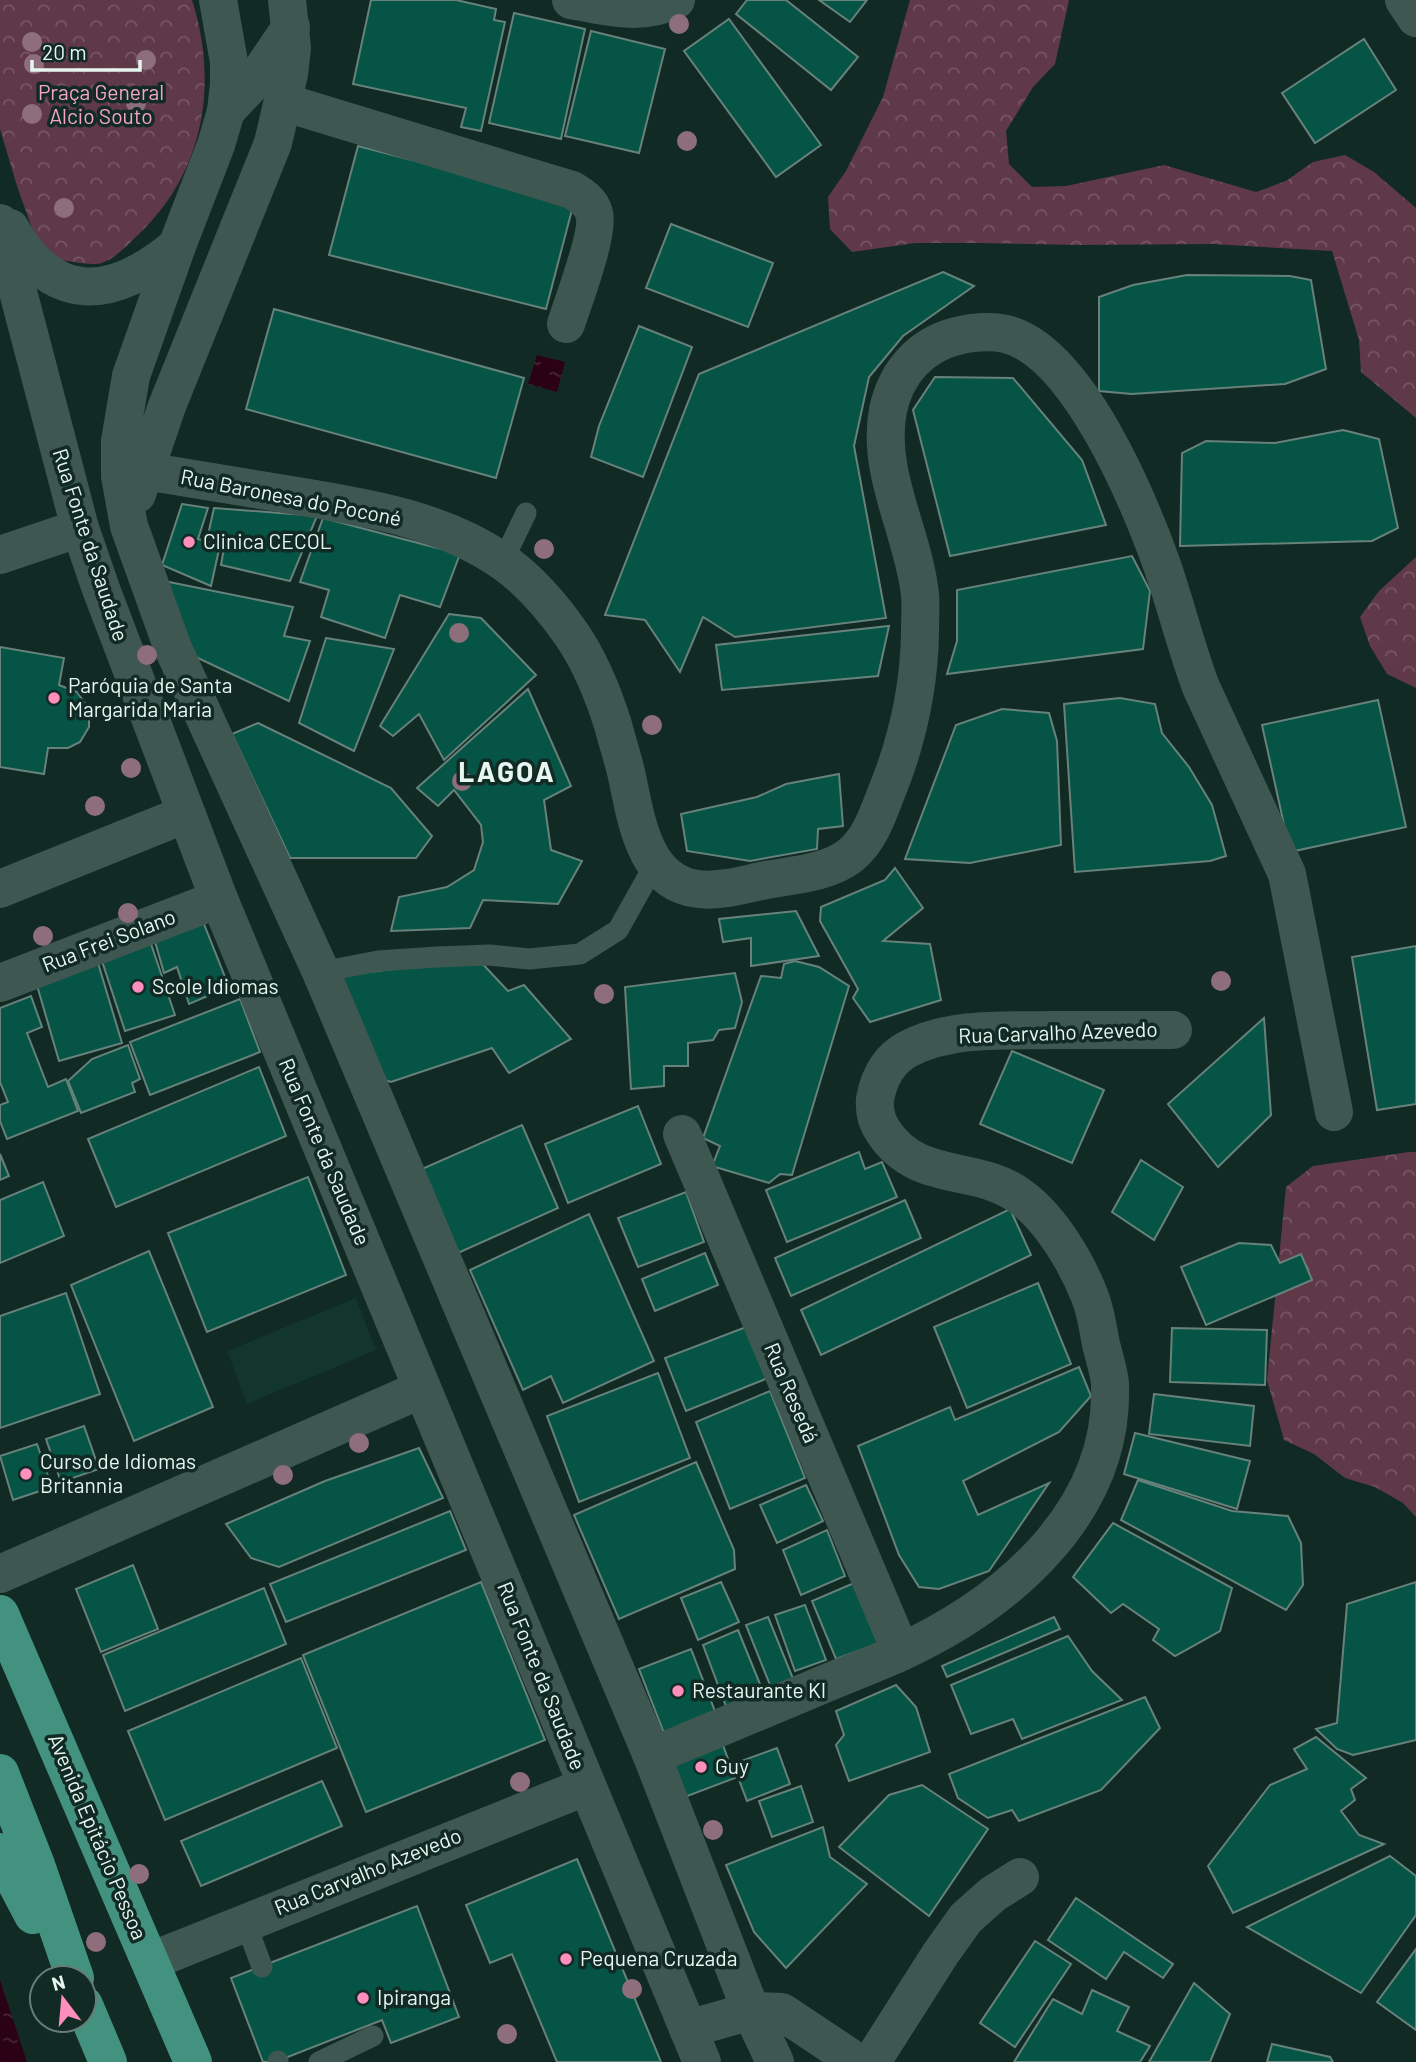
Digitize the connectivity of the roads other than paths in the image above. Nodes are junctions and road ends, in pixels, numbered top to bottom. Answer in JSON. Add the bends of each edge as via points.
{"nodes":[{"id":1,"x":218,"y":0,"type":"edge"},
{"id":2,"x":570,"y":0,"type":"edge"},
{"id":3,"x":676,"y":0,"type":"edge"},
{"id":4,"x":1404,"y":0,"type":"edge"},
{"id":5,"x":289,"y":13,"type":"edge"},
{"id":6,"x":1416,"y":18,"type":"edge"},
{"id":7,"x":283,"y":102,"type":"junction"},
{"id":8,"x":226,"y":111,"type":"junction"},
{"id":9,"x":0,"y":211,"type":"edge"},
{"id":10,"x":2,"y":243,"type":"edge"},
{"id":11,"x":177,"y":246,"type":"junction"},
{"id":12,"x":566,"y":324,"type":"dead end"},
{"id":13,"x":145,"y":471,"type":"junction"},
{"id":14,"x":526,"y":513,"type":"dead end"},
{"id":15,"x":128,"y":526,"type":"junction"},
{"id":16,"x":80,"y":528,"type":"junction"},
{"id":17,"x":0,"y":555,"type":"edge"},
{"id":18,"x":503,"y":562,"type":"junction"},
{"id":19,"x":186,"y":814,"type":"junction"},
{"id":20,"x":655,"y":864,"type":"junction"},
{"id":21,"x":0,"y":888,"type":"edge"},
{"id":22,"x":219,"y":899,"type":"junction"},
{"id":23,"x":321,"y":972,"type":"junction"},
{"id":24,"x":0,"y":983,"type":"edge"},
{"id":25,"x":1173,"y":1030,"type":"dead end"},
{"id":26,"x":1334,"y":1112,"type":"dead end"},
{"id":27,"x":682,"y":1134,"type":"dead end"},
{"id":28,"x":422,"y":1389,"type":"junction"},
{"id":29,"x":0,"y":1574,"type":"edge"},
{"id":30,"x":0,"y":1614,"type":"edge"},
{"id":31,"x":901,"y":1652,"type":"junction"},
{"id":32,"x":652,"y":1756,"type":"junction"},
{"id":33,"x":0,"y":1773,"type":"edge"},
{"id":34,"x":586,"y":1786,"type":"junction"},
{"id":35,"x":0,"y":1852,"type":"edge"},
{"id":36,"x":1020,"y":1877,"type":"dead end"},
{"id":37,"x":245,"y":1921,"type":"junction"},
{"id":38,"x":151,"y":1961,"type":"junction"},
{"id":39,"x":60,"y":1964,"type":"edge"},
{"id":40,"x":70,"y":1964,"type":"edge"},
{"id":41,"x":262,"y":1967,"type":"dead end"},
{"id":42,"x":751,"y":2011,"type":"junction"},
{"id":43,"x":96,"y":2034,"type":"edge"},
{"id":44,"x":373,"y":2036,"type":"dead end"},
{"id":45,"x":695,"y":2045,"type":"edge"},
{"id":46,"x":867,"y":2058,"type":"edge"},
{"id":47,"x":108,"y":2062,"type":"edge"},
{"id":48,"x":193,"y":2062,"type":"edge"},
{"id":49,"x":319,"y":2062,"type":"edge"},
{"id":50,"x":775,"y":2062,"type":"edge"}],
"edges":[{"from":1,"to":8,"type":"street","name":"Rua Fonte da Saudade","via":[[229,62]]},
{"from":2,"to":3,"type":"street","via":[[643,10]]},
{"from":4,"to":6,"type":"street"},
{"from":5,"to":7,"type":"street","name":"Rua Fonte da Saudade","via":[[289,75]]},
{"from":5,"to":8,"type":"street","via":[[255,80]]},
{"from":7,"to":12,"type":"street","via":[[572,190],[587,200],[595,215],[594,235]]},
{"from":7,"to":13,"type":"street","name":"Rua Fonte da Saudade","via":[[273,143]]},
{"from":8,"to":11,"type":"street","name":"Rua Fonte da Saudade"},
{"from":9,"to":11,"type":"street","via":[[37,267],[51,277],[86,287],[125,279]]},
{"from":10,"to":16,"type":"street","name":"Rua Fonte da Saudade"},
{"from":11,"to":15,"type":"street","name":"Rua Fonte da Saudade","via":[[124,408],[120,475]]},
{"from":13,"to":15,"type":"street","name":"Rua Fonte da Saudade"},
{"from":13,"to":18,"type":"street","name":"Rua Baronesa do Poconé","via":[[357,506],[430,526]]},
{"from":14,"to":18,"type":"lane"},
{"from":15,"to":23,"type":"street","name":"Rua Fonte da Saudade","via":[[172,646]]},
{"from":16,"to":17,"type":"street"},
{"from":16,"to":19,"type":"street","name":"Rua Fonte da Saudade"},
{"from":18,"to":20,"type":"street","name":"Rua Baronesa do Poconé","via":[[548,605],[589,662],[614,728],[643,841]]},
{"from":19,"to":21,"type":"street"},
{"from":19,"to":22,"type":"street","name":"Rua Fonte da Saudade"},
{"from":20,"to":23,"type":"lane","via":[[618,930],[580,954],[378,961]]},
{"from":20,"to":26,"type":"street","name":"Rua Baronesa do Poconé","via":[[680,884],[718,889],[839,863],[860,846],[872,828],[902,751],[919,662],[920,594],[885,443],[892,393],[915,356],[931,345],[981,332],[1005,334],[1023,341],[1056,366],[1078,394],[1128,480],[1163,569],[1191,660],[1287,874]]},
{"from":22,"to":24,"type":"street","name":"Rua Frei Solano"},
{"from":22,"to":28,"type":"street","name":"Rua Fonte da Saudade"},
{"from":23,"to":32,"type":"street","name":"Rua Fonte da Saudade"},
{"from":25,"to":31,"type":"street","name":"Rua Carvalho Azevedo","via":[[994,1031],[934,1039],[906,1050],[888,1065],[877,1088],[878,1123],[893,1146],[924,1166],[997,1182],[1040,1213],[1057,1234],[1091,1298],[1110,1380],[1109,1416],[1096,1473],[1066,1526],[993,1598]]},
{"from":27,"to":31,"type":"street","name":"Rua Resedá"},
{"from":28,"to":29,"type":"street"},
{"from":28,"to":34,"type":"street","name":"Rua Fonte da Saudade"},
{"from":30,"to":38,"type":"highway","name":"Avenida Epitácio Pessoa"},
{"from":31,"to":32,"type":"street","name":"Rua Carvalho Azevedo"},
{"from":32,"to":42,"type":"street","name":"Rua Fonte da Saudade"},
{"from":33,"to":40,"type":"highway"},
{"from":34,"to":37,"type":"street","name":"Rua Carvalho Azevedo"},
{"from":34,"to":45,"type":"street","name":"Rua Fonte da Saudade"},
{"from":35,"to":39,"type":"highway"},
{"from":36,"to":46,"type":"street","via":[[966,1918]]},
{"from":37,"to":38,"type":"street","name":"Rua Carvalho Azevedo"},
{"from":37,"to":41,"type":"lane"},
{"from":38,"to":48,"type":"highway","name":"Avenida Epitácio Pessoa"},
{"from":42,"to":45,"type":"street"},
{"from":42,"to":46,"type":"street","via":[[782,2012]]},
{"from":42,"to":50,"type":"street","name":"Rua Fonte da Saudade"},
{"from":43,"to":47,"type":"highway"},
{"from":44,"to":49,"type":"lane"}]}
